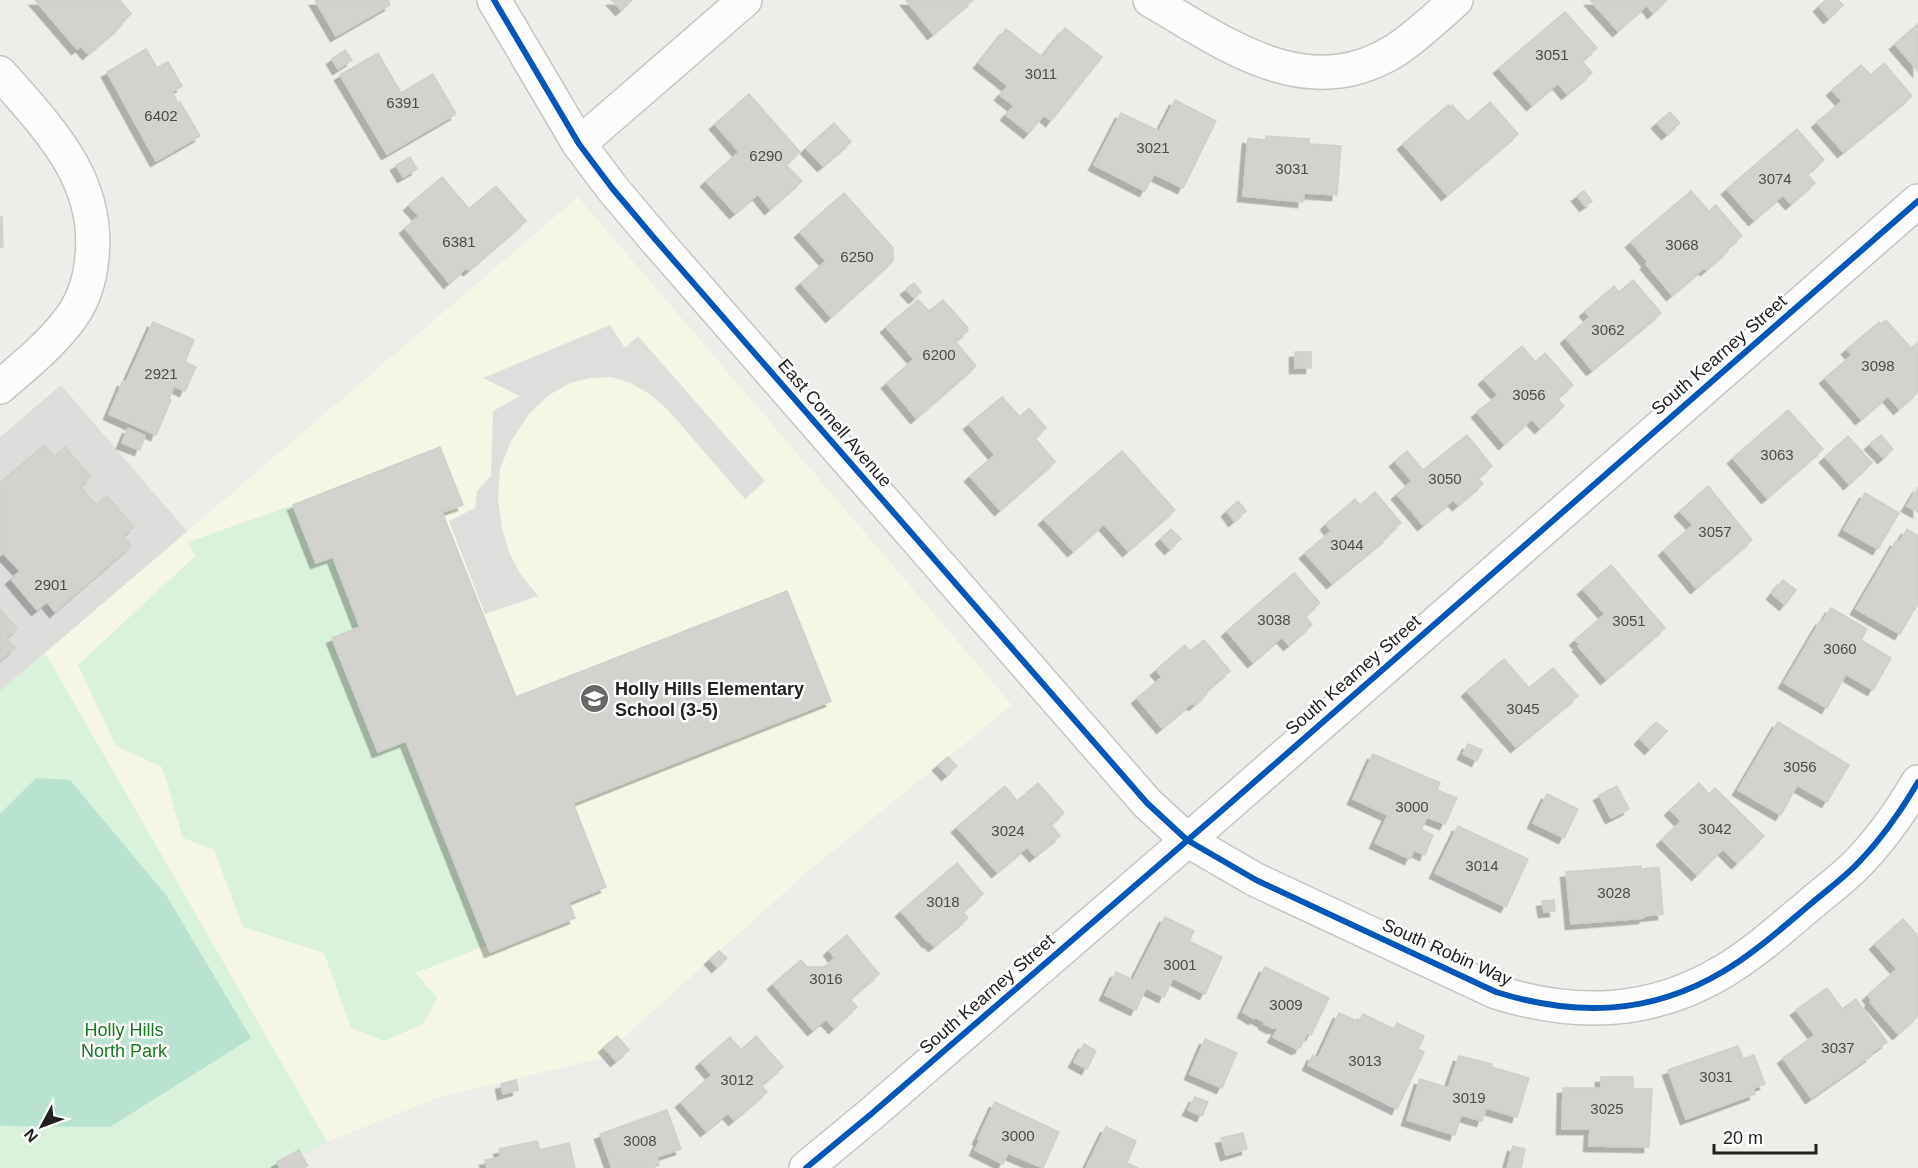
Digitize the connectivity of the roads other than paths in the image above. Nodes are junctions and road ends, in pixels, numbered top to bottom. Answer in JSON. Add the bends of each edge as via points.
{"nodes":[{"id":1,"x":494,"y":0,"type":"edge"},
{"id":2,"x":744,"y":0,"type":"edge"},
{"id":3,"x":1150,"y":0,"type":"edge"},
{"id":4,"x":1456,"y":0,"type":"edge"},
{"id":5,"x":0,"y":72,"type":"edge"},
{"id":6,"x":579,"y":144,"type":"junction"},
{"id":7,"x":1916,"y":206,"type":"edge"},
{"id":8,"x":0,"y":387,"type":"edge"},
{"id":9,"x":1918,"y":782,"type":"edge"},
{"id":10,"x":1187,"y":840,"type":"junction"},
{"id":11,"x":806,"y":1168,"type":"edge"}],
"edges":[{"from":1,"to":6,"type":"street","name":"East Cornell Avenue"},
{"from":2,"to":6,"type":"street"},
{"from":3,"to":4,"type":"street","via":[[1243,54],[1301,72],[1337,72],[1368,64],[1396,50]]},
{"from":5,"to":8,"type":"street","via":[[65,151],[82,183],[92,214],[93,247],[90,277],[68,323]]},
{"from":6,"to":10,"type":"street","name":"East Cornell Avenue","via":[[655,239],[1116,768]]},
{"from":7,"to":10,"type":"street","name":"South Kearney Street"},
{"from":9,"to":10,"type":"street","name":"South Robin Way","via":[[1883,836],[1858,864],[1725,971],[1686,991],[1642,1004],[1593,1009],[1561,1008],[1496,992],[1256,880]]},
{"from":10,"to":11,"type":"street","name":"South Kearney Street"}]}
